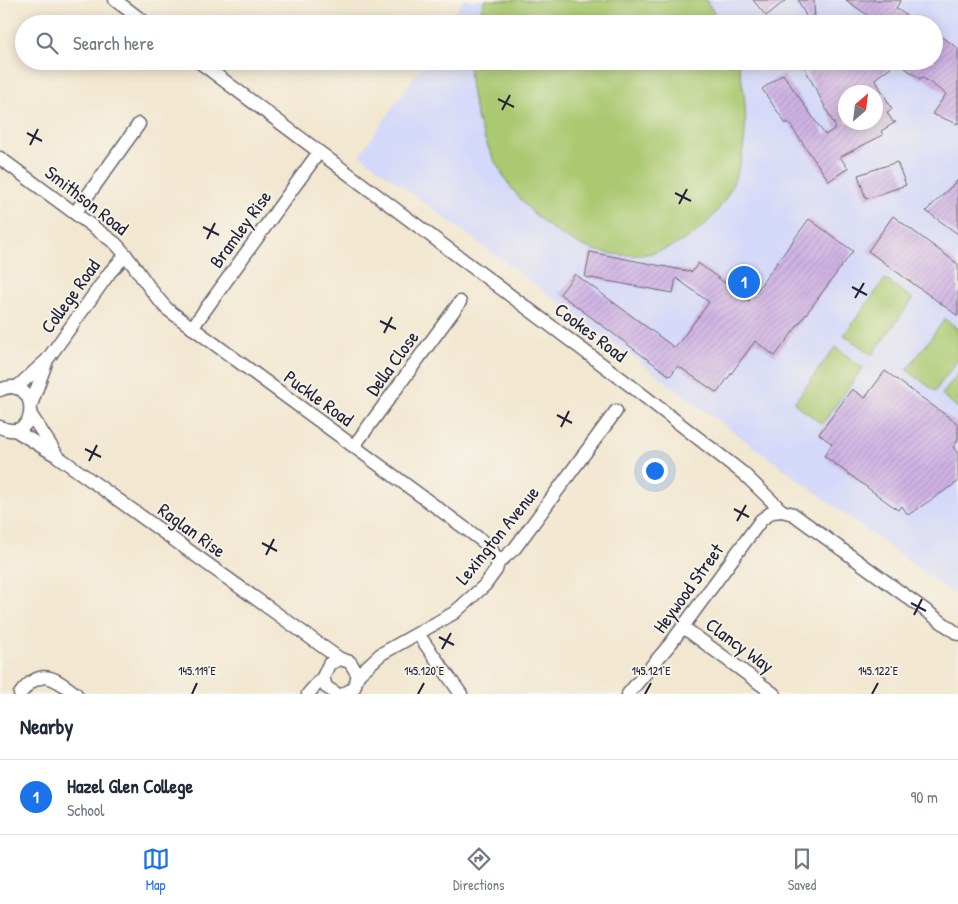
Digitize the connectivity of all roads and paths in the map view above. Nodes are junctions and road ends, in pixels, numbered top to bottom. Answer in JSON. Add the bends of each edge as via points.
{"nodes":[{"id":1,"x":115,"y":0,"type":"edge"},
{"id":2,"x":135,"y":15,"type":"edge"},
{"id":3,"x":210,"y":70,"type":"edge"},
{"id":4,"x":139,"y":124,"type":"dead end"},
{"id":5,"x":319,"y":152,"type":"junction"},
{"id":6,"x":0,"y":158,"type":"edge"},
{"id":7,"x":75,"y":213,"type":"junction"},
{"id":8,"x":126,"y":255,"type":"junction"},
{"id":9,"x":460,"y":302,"type":"dead end"},
{"id":10,"x":192,"y":328,"type":"junction"},
{"id":11,"x":46,"y":360,"type":"junction"},
{"id":12,"x":5,"y":388,"type":"edge"},
{"id":13,"x":31,"y":410,"type":"junction"},
{"id":14,"x":616,"y":411,"type":"dead end"},
{"id":15,"x":6,"y":431,"type":"edge"},
{"id":16,"x":354,"y":446,"type":"junction"},
{"id":17,"x":58,"y":456,"type":"junction"},
{"id":18,"x":782,"y":511,"type":"junction"},
{"id":19,"x":498,"y":563,"type":"junction"},
{"id":20,"x":683,"y":627,"type":"junction"},
{"id":21,"x":418,"y":634,"type":"junction"},
{"id":22,"x":958,"y":634,"type":"edge"},
{"id":23,"x":305,"y":636,"type":"junction"},
{"id":24,"x":381,"y":654,"type":"junction"},
{"id":25,"x":345,"y":661,"type":"junction"},
{"id":26,"x":324,"y":672,"type":"junction"},
{"id":27,"x":358,"y":675,"type":"junction"},
{"id":28,"x":333,"y":692,"type":"edge"},
{"id":29,"x":351,"y":692,"type":"edge"},
{"id":30,"x":20,"y":694,"type":"edge"},
{"id":31,"x":76,"y":694,"type":"edge"},
{"id":32,"x":309,"y":694,"type":"edge"},
{"id":33,"x":461,"y":694,"type":"edge"},
{"id":34,"x":628,"y":694,"type":"edge"},
{"id":35,"x":774,"y":694,"type":"edge"}],
"edges":[{"from":1,"to":2,"type":"street"},
{"from":3,"to":5,"type":"street","name":"Cookes Road"},
{"from":4,"to":7,"type":"street"},
{"from":5,"to":10,"type":"street","name":"Bramley Rise"},
{"from":5,"to":18,"type":"street","name":"Cookes Road","via":[[635,389],[744,474]]},
{"from":6,"to":7,"type":"street","name":"Smithson Road"},
{"from":7,"to":8,"type":"street","name":"Smithson Road"},
{"from":8,"to":10,"type":"street","name":"Puckle Road","via":[[156,298]]},
{"from":8,"to":11,"type":"street","name":"College Road"},
{"from":9,"to":16,"type":"street","name":"Della Close"},
{"from":10,"to":16,"type":"street","name":"Puckle Road"},
{"from":11,"to":12,"type":"street","name":"College Road"},
{"from":11,"to":13,"type":"street","name":"College Road"},
{"from":12,"to":13,"type":"street","name":"Raglan Rise","via":[[26,395]]},
{"from":13,"to":15,"type":"street","via":[[28,422]]},
{"from":13,"to":17,"type":"street","name":"Raglan Rise"},
{"from":14,"to":19,"type":"street","name":"Lexington Avenue","via":[[515,548]]},
{"from":15,"to":17,"type":"street","name":"Raglan Rise"},
{"from":16,"to":19,"type":"street","name":"Puckle Road","via":[[481,540]]},
{"from":17,"to":23,"type":"street","name":"Raglan Rise"},
{"from":18,"to":20,"type":"street","name":"Heywood Street","via":[[772,512],[761,520]]},
{"from":18,"to":22,"type":"street","name":"Cookes Road","via":[[793,514]]},
{"from":19,"to":21,"type":"street","name":"Lexington Avenue","via":[[492,577],[473,597],[454,613]]},
{"from":20,"to":34,"type":"street","name":"Heywood Street"},
{"from":20,"to":35,"type":"street","name":"Clancy Way"},
{"from":21,"to":24,"type":"street","name":"Lexington Avenue"},
{"from":21,"to":33,"type":"street"},
{"from":23,"to":25,"type":"street","name":"Raglan Rise"},
{"from":23,"to":26,"type":"street","name":"Raglan Rise"},
{"from":24,"to":25,"type":"street","name":"Lexington Avenue"},
{"from":24,"to":27,"type":"street","name":"Lexington Avenue"},
{"from":25,"to":26,"type":"street","name":"Lexington Avenue","via":[[329,664]]},
{"from":25,"to":27,"type":"street"},
{"from":26,"to":28,"type":"street","name":"Raglan Rise"},
{"from":26,"to":32,"type":"street"},
{"from":27,"to":29,"type":"street"},
{"from":28,"to":32,"type":"street"},
{"from":30,"to":31,"type":"street","via":[[35,679],[43,676],[55,679]]}]}
